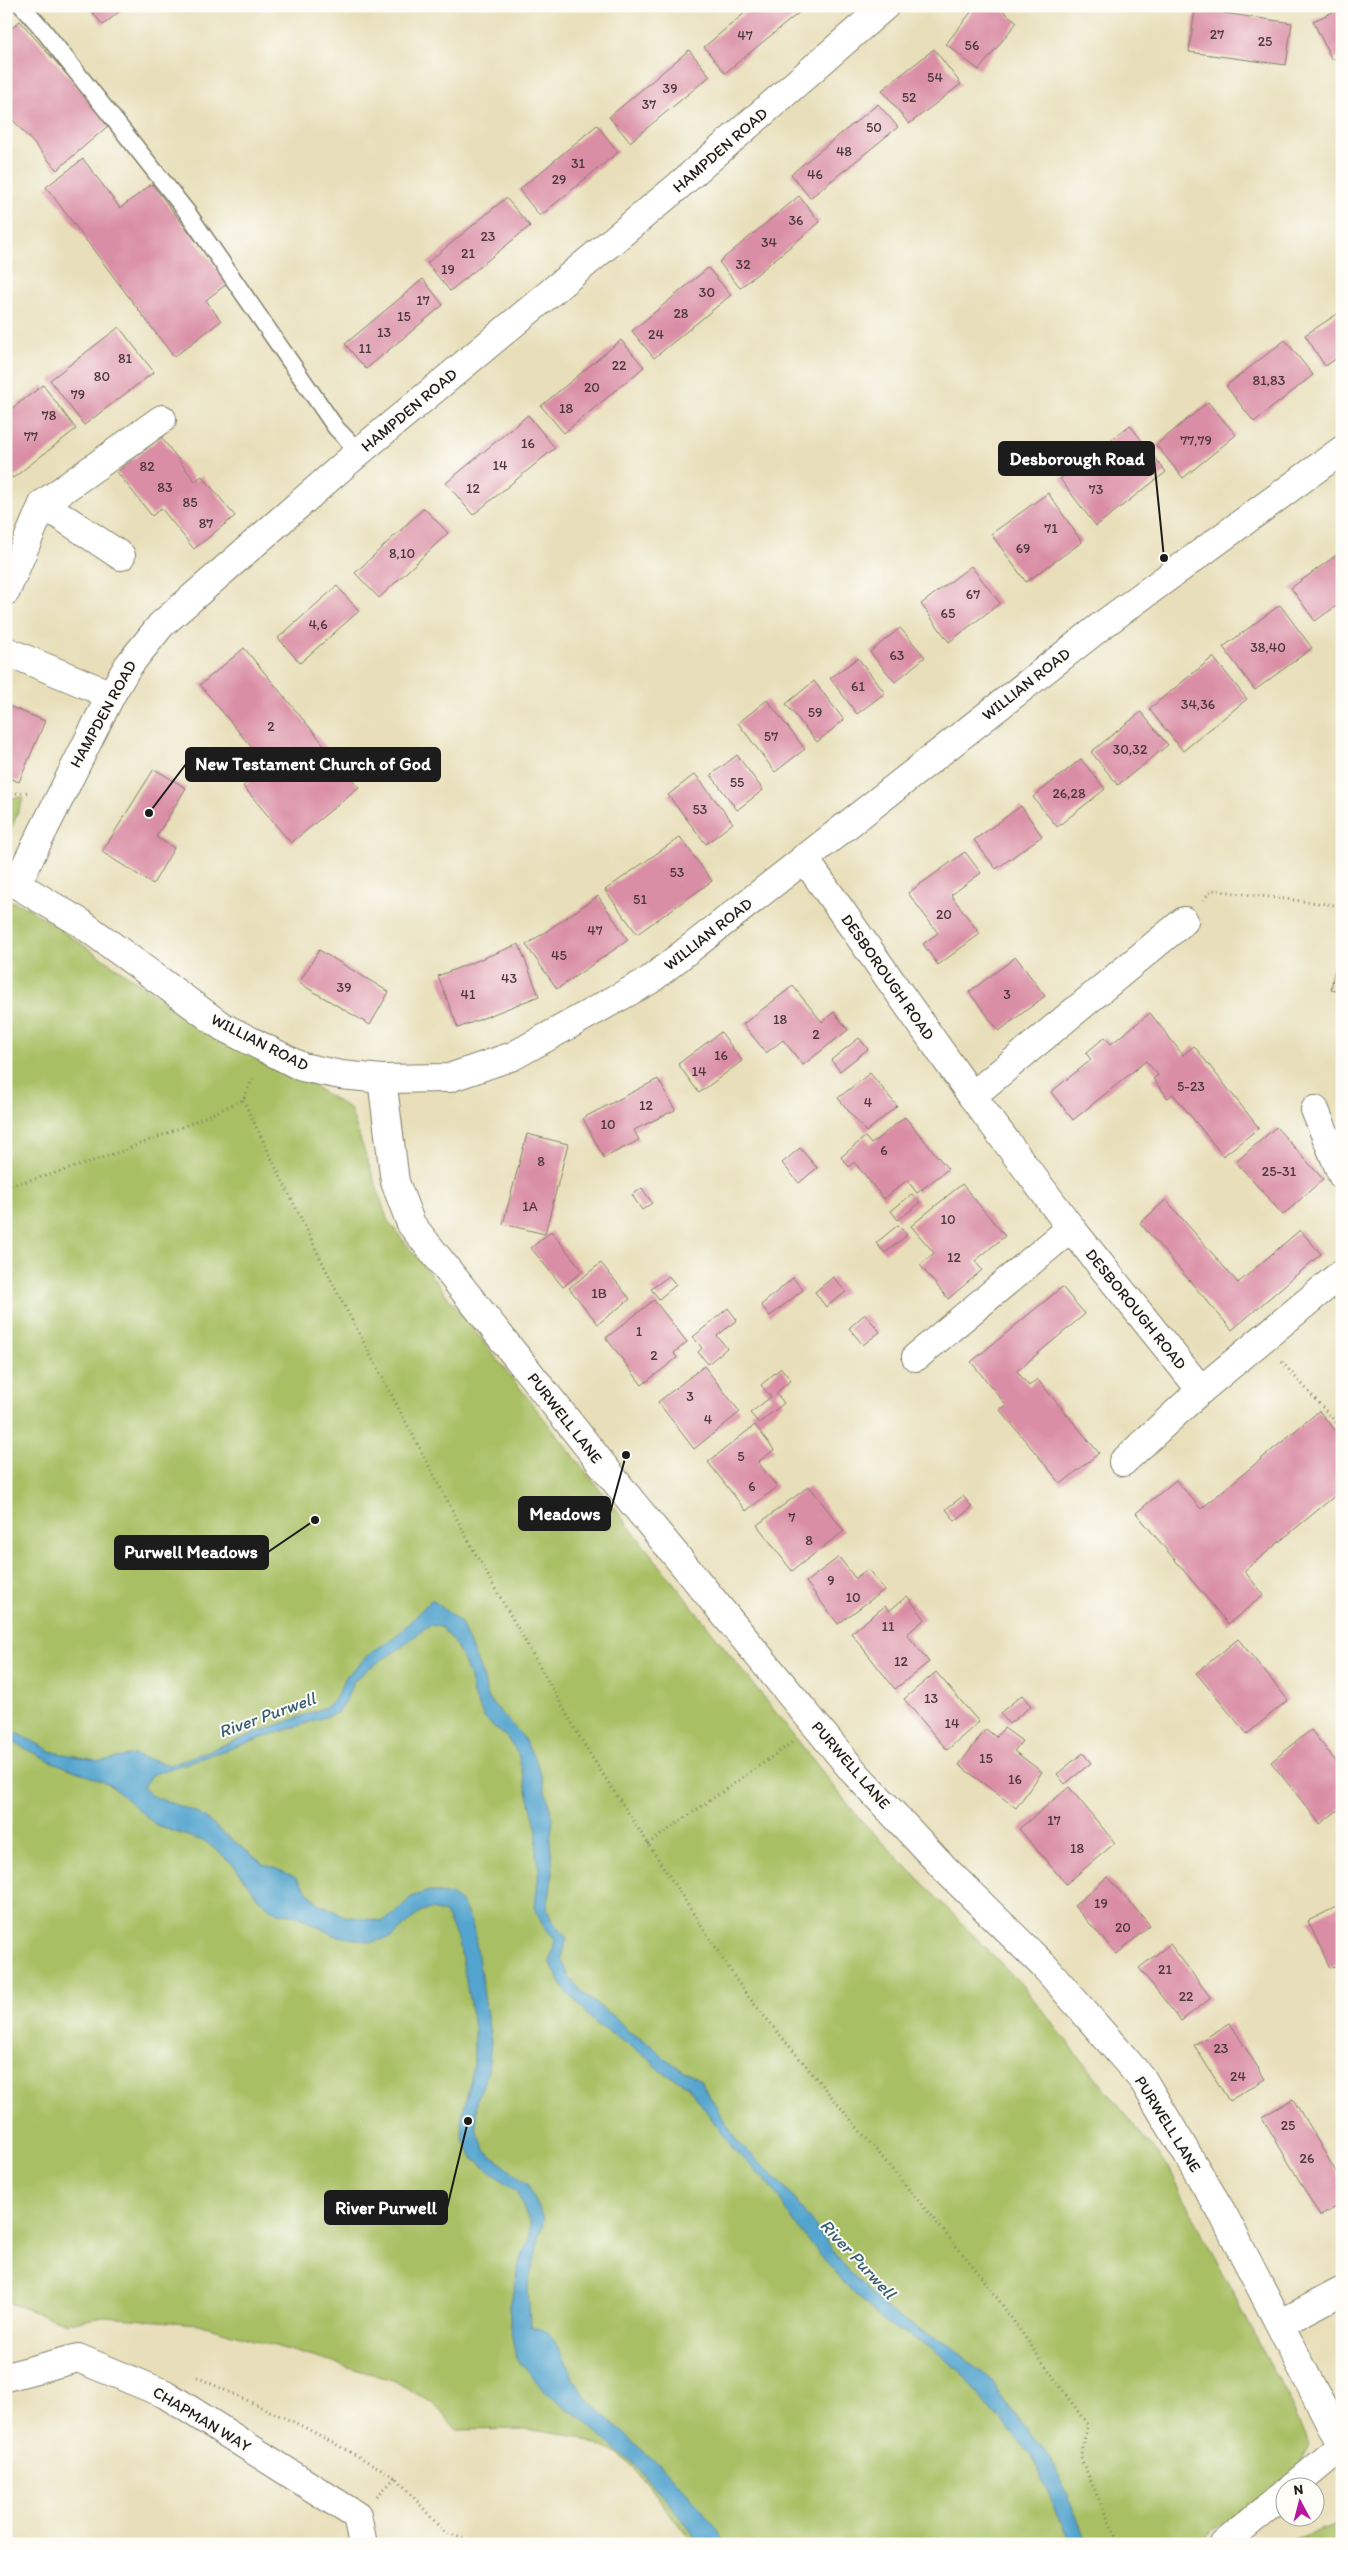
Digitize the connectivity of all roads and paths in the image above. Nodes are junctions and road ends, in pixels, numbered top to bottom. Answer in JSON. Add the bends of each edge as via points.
{"nodes":[{"id":1,"x":22,"y":6,"type":"edge"},
{"id":2,"x":885,"y":6,"type":"edge"},
{"id":3,"x":162,"y":419,"type":"dead end"},
{"id":4,"x":1342,"y":450,"type":"edge"},
{"id":5,"x":359,"y":452,"type":"junction"},
{"id":6,"x":43,"y":504,"type":"junction"},
{"id":7,"x":121,"y":556,"type":"dead end"},
{"id":8,"x":6,"y":591,"type":"edge"},
{"id":9,"x":6,"y":651,"type":"edge"},
{"id":10,"x":111,"y":695,"type":"junction"},
{"id":11,"x":804,"y":858,"type":"junction"},
{"id":12,"x":12,"y":881,"type":"edge"},
{"id":13,"x":1342,"y":906,"type":"edge"},
{"id":14,"x":1184,"y":922,"type":"joint"},
{"id":15,"x":267,"y":1048,"type":"junction"},
{"id":16,"x":382,"y":1079,"type":"junction"},
{"id":17,"x":972,"y":1096,"type":"junction"},
{"id":18,"x":243,"y":1100,"type":"junction"},
{"id":19,"x":1315,"y":1110,"type":"dead end"},
{"id":20,"x":1342,"y":1175,"type":"edge"},
{"id":21,"x":6,"y":1186,"type":"edge"},
{"id":22,"x":1071,"y":1228,"type":"junction"},
{"id":23,"x":1342,"y":1273,"type":"edge"},
{"id":24,"x":916,"y":1357,"type":"dead end"},
{"id":25,"x":1280,"y":1360,"type":"dead end"},
{"id":26,"x":1200,"y":1390,"type":"junction"},
{"id":27,"x":1342,"y":1429,"type":"edge"},
{"id":28,"x":1123,"y":1462,"type":"dead end"},
{"id":29,"x":816,"y":1725,"type":"junction"},
{"id":30,"x":648,"y":1844,"type":"junction"},
{"id":31,"x":1342,"y":2291,"type":"edge"},
{"id":32,"x":1280,"y":2324,"type":"junction"},
{"id":33,"x":190,"y":2376,"type":"dead end"},
{"id":34,"x":6,"y":2377,"type":"edge"},
{"id":35,"x":1342,"y":2446,"type":"edge"},
{"id":36,"x":1304,"y":2478,"type":"edge"},
{"id":37,"x":1276,"y":2501,"type":"edge"},
{"id":38,"x":363,"y":2544,"type":"edge"},
{"id":39,"x":476,"y":2544,"type":"edge"},
{"id":40,"x":1119,"y":2544,"type":"edge"},
{"id":41,"x":1224,"y":2544,"type":"edge"}],
"edges":[{"from":1,"to":5,"type":"lane","via":[[186,212],[336,428]]},
{"from":2,"to":5,"type":"street","name":"HAMPDEN ROAD","via":[[676,188]]},
{"from":3,"to":6,"type":"street"},
{"from":4,"to":11,"type":"street","name":"WILLIAN ROAD","via":[[1101,626]]},
{"from":5,"to":10,"type":"street","name":"HAMPDEN ROAD","via":[[161,625],[128,666]]},
{"from":6,"to":7,"type":"street"},
{"from":6,"to":8,"type":"street"},
{"from":9,"to":10,"type":"street"},
{"from":10,"to":12,"type":"street","name":"HAMPDEN ROAD"},
{"from":11,"to":16,"type":"street","name":"WILLIAN ROAD","via":[[650,980],[513,1056],[449,1078]]},
{"from":11,"to":17,"type":"street","name":"DESBOROUGH ROAD"},
{"from":12,"to":15,"type":"street","name":"WILLIAN ROAD","via":[[81,923],[222,1027]]},
{"from":13,"to":14,"type":"path","via":[[1212,890]]},
{"from":14,"to":17,"type":"street"},
{"from":15,"to":16,"type":"street","name":"WILLIAN ROAD","via":[[302,1066],[341,1075]]},
{"from":15,"to":18,"type":"path"},
{"from":16,"to":29,"type":"street","name":"PURWELL LANE","via":[[395,1182],[411,1224],[638,1510]]},
{"from":17,"to":22,"type":"street","name":"DESBOROUGH ROAD"},
{"from":18,"to":21,"type":"path","via":[[171,1133],[79,1167]]},
{"from":18,"to":30,"type":"path","via":[[334,1286],[475,1553],[586,1748]]},
{"from":19,"to":20,"type":"street"},
{"from":22,"to":24,"type":"street"},
{"from":22,"to":26,"type":"street","name":"DESBOROUGH ROAD"},
{"from":23,"to":26,"type":"street"},
{"from":25,"to":27,"type":"path"},
{"from":26,"to":28,"type":"street"},
{"from":29,"to":30,"type":"path"},
{"from":29,"to":32,"type":"street","name":"PURWELL LANE","via":[[855,1773],[946,1870],[1044,1966],[1143,2080],[1224,2216]]},
{"from":30,"to":40,"type":"path","via":[[745,1993],[982,2277],[1087,2424],[1081,2460]]},
{"from":31,"to":32,"type":"street"},
{"from":32,"to":35,"type":"street","name":"PURWELL LANE"},
{"from":33,"to":39,"type":"path","via":[[199,2377],[304,2426],[396,2477],[443,2530]]},
{"from":34,"to":38,"type":"street","name":"CHAPMAN WAY","via":[[78,2358],[165,2394],[357,2516]]},
{"from":35,"to":36,"type":"street"},
{"from":37,"to":41,"type":"street"}]}
